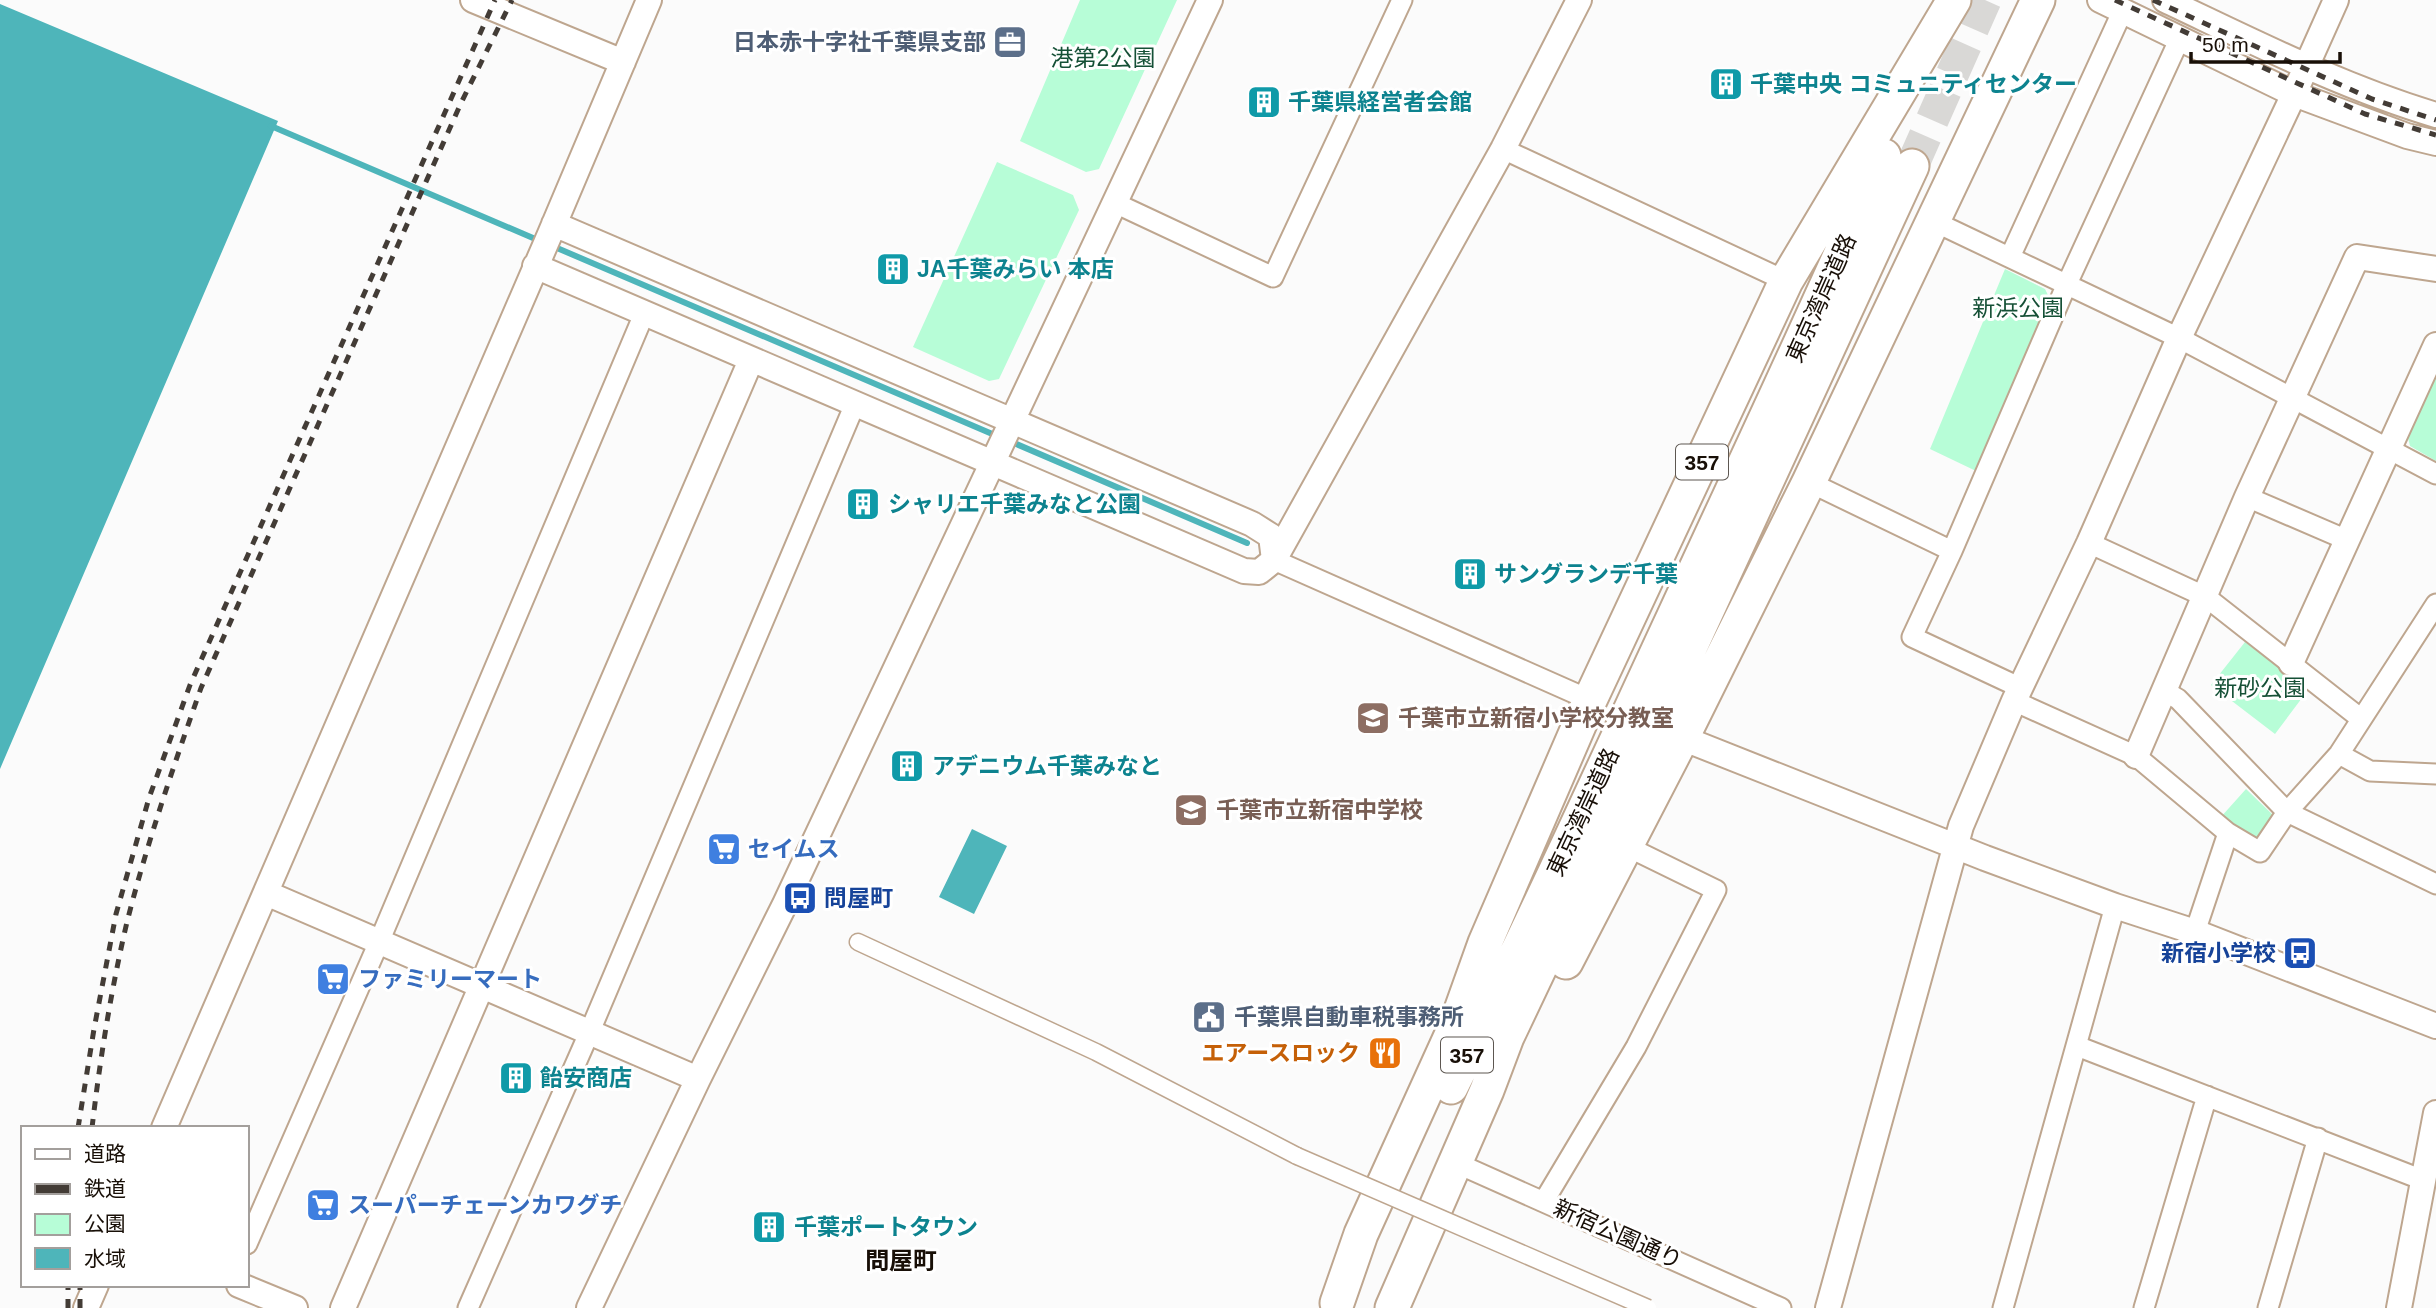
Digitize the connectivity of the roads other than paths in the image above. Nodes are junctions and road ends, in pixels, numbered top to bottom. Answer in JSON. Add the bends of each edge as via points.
{"nodes":[{"id":1,"x":473,"y":0,"type":"edge"},
{"id":2,"x":649,"y":0,"type":"edge"},
{"id":3,"x":1210,"y":0,"type":"edge"},
{"id":4,"x":1402,"y":0,"type":"edge"},
{"id":5,"x":1954,"y":0,"type":"edge"},
{"id":6,"x":2038,"y":0,"type":"edge"},
{"id":7,"x":2100,"y":0,"type":"edge"},
{"id":8,"x":2165,"y":0,"type":"edge"},
{"id":9,"x":2336,"y":0,"type":"edge"},
{"id":10,"x":1576,"y":1,"type":"edge"},
{"id":11,"x":2118,"y":21,"type":"dead end"},
{"id":12,"x":2180,"y":38,"type":"junction"},
{"id":13,"x":622,"y":62,"type":"junction"},
{"id":14,"x":2305,"y":66,"type":"junction"},
{"id":15,"x":2294,"y":94,"type":"junction"},
{"id":16,"x":2436,"y":115,"type":"edge"},
{"id":17,"x":2436,"y":143,"type":"edge"},
{"id":18,"x":1503,"y":149,"type":"junction"},
{"id":19,"x":1115,"y":203,"type":"junction"},
{"id":20,"x":1933,"y":221,"type":"junction"},
{"id":21,"x":545,"y":245,"type":"junction"},
{"id":22,"x":2010,"y":257,"type":"junction"},
{"id":23,"x":2436,"y":269,"type":"edge"},
{"id":24,"x":1786,"y":281,"type":"junction"},
{"id":25,"x":2066,"y":286,"type":"junction"},
{"id":26,"x":644,"y":314,"type":"junction"},
{"id":27,"x":2179,"y":338,"type":"junction"},
{"id":28,"x":2436,"y":345,"type":"edge"},
{"id":29,"x":751,"y":360,"type":"junction"},
{"id":30,"x":2291,"y":397,"type":"junction"},
{"id":31,"x":855,"y":404,"type":"junction"},
{"id":32,"x":1013,"y":422,"type":"junction"},
{"id":33,"x":2389,"y":450,"type":"junction"},
{"id":34,"x":991,"y":463,"type":"junction"},
{"id":35,"x":2436,"y":474,"type":"edge"},
{"id":36,"x":1809,"y":482,"type":"junction"},
{"id":37,"x":2247,"y":497,"type":"junction"},
{"id":38,"x":2347,"y":540,"type":"junction"},
{"id":39,"x":2089,"y":543,"type":"junction"},
{"id":40,"x":1952,"y":551,"type":"junction"},
{"id":41,"x":1274,"y":560,"type":"junction"},
{"id":42,"x":2206,"y":597,"type":"junction"},
{"id":43,"x":2435,"y":610,"type":"edge"},
{"id":44,"x":2291,"y":663,"type":"junction"},
{"id":45,"x":2163,"y":690,"type":"junction"},
{"id":46,"x":2017,"y":695,"type":"junction"},
{"id":47,"x":1590,"y":700,"type":"junction"},
{"id":48,"x":2361,"y":718,"type":"junction"},
{"id":49,"x":1682,"y":738,"type":"junction"},
{"id":50,"x":2339,"y":754,"type":"junction"},
{"id":51,"x":2136,"y":756,"type":"junction"},
{"id":52,"x":2436,"y":774,"type":"edge"},
{"id":53,"x":2287,"y":812,"type":"junction"},
{"id":54,"x":2228,"y":833,"type":"junction"},
{"id":55,"x":1626,"y":846,"type":"junction"},
{"id":56,"x":1956,"y":846,"type":"junction"},
{"id":57,"x":2436,"y":884,"type":"edge"},
{"id":58,"x":266,"y":893,"type":"junction"},
{"id":59,"x":2115,"y":906,"type":"junction"},
{"id":60,"x":2195,"y":932,"type":"junction"},
{"id":61,"x":379,"y":942,"type":"junction"},
{"id":62,"x":858,"y":942,"type":"dead end"},
{"id":63,"x":482,"y":985,"type":"junction"},
{"id":64,"x":2436,"y":1026,"type":"edge"},
{"id":65,"x":590,"y":1031,"type":"junction"},
{"id":66,"x":2077,"y":1046,"type":"junction"},
{"id":67,"x":698,"y":1079,"type":"junction"},
{"id":68,"x":1487,"y":1090,"type":"junction"},
{"id":69,"x":2207,"y":1096,"type":"junction"},
{"id":70,"x":2436,"y":1113,"type":"edge"},
{"id":71,"x":165,"y":1126,"type":"edge"},
{"id":72,"x":2318,"y":1138,"type":"junction"},
{"id":73,"x":1454,"y":1162,"type":"junction"},
{"id":74,"x":2423,"y":1180,"type":"junction"},
{"id":75,"x":1544,"y":1201,"type":"junction"},
{"id":76,"x":248,"y":1242,"type":"edge"},
{"id":77,"x":95,"y":1287,"type":"edge"},
{"id":78,"x":244,"y":1287,"type":"edge"},
{"id":79,"x":1336,"y":1305,"type":"edge"},
{"id":80,"x":86,"y":1308,"type":"edge"},
{"id":81,"x":295,"y":1308,"type":"edge"},
{"id":82,"x":343,"y":1308,"type":"edge"},
{"id":83,"x":468,"y":1308,"type":"edge"},
{"id":84,"x":589,"y":1308,"type":"edge"},
{"id":85,"x":1392,"y":1308,"type":"edge"},
{"id":86,"x":1648,"y":1308,"type":"edge"},
{"id":87,"x":1781,"y":1308,"type":"edge"},
{"id":88,"x":1828,"y":1308,"type":"edge"},
{"id":89,"x":2003,"y":1308,"type":"edge"},
{"id":90,"x":2144,"y":1308,"type":"edge"},
{"id":91,"x":2268,"y":1308,"type":"edge"},
{"id":92,"x":2399,"y":1308,"type":"edge"}],
"edges":[{"from":1,"to":13,"type":"street"},
{"from":2,"to":13,"type":"street"},
{"from":3,"to":19,"type":"street"},
{"from":4,"to":19,"type":"street","via":[[1273,277]]},
{"from":5,"to":24,"type":"highway","number":"357"},
{"from":6,"to":20,"type":"highway","number":"357"},
{"from":7,"to":12,"type":"street"},
{"from":8,"to":14,"type":"street"},
{"from":9,"to":14,"type":"street"},
{"from":10,"to":18,"type":"street"},
{"from":11,"to":22,"type":"street"},
{"from":12,"to":15,"type":"street"},
{"from":12,"to":25,"type":"street"},
{"from":13,"to":21,"type":"street"},
{"from":14,"to":15,"type":"street"},
{"from":14,"to":16,"type":"street"},
{"from":15,"to":17,"type":"street"},
{"from":15,"to":27,"type":"street"},
{"from":18,"to":24,"type":"street"},
{"from":18,"to":41,"type":"street"},
{"from":19,"to":32,"type":"street"},
{"from":20,"to":22,"type":"street"},
{"from":20,"to":36,"type":"highway","number":"357"},
{"from":21,"to":26,"type":"street"},
{"from":21,"to":32,"type":"street"},
{"from":21,"to":58,"type":"street"},
{"from":22,"to":25,"type":"street"},
{"from":23,"to":30,"type":"street","via":[[2357,257]]},
{"from":24,"to":47,"type":"highway","number":"357"},
{"from":25,"to":27,"type":"street"},
{"from":25,"to":40,"type":"street"},
{"from":26,"to":29,"type":"street"},
{"from":26,"to":61,"type":"street"},
{"from":27,"to":30,"type":"street"},
{"from":27,"to":39,"type":"street"},
{"from":28,"to":33,"type":"street"},
{"from":29,"to":31,"type":"street"},
{"from":29,"to":63,"type":"street"},
{"from":30,"to":33,"type":"street"},
{"from":30,"to":37,"type":"street"},
{"from":31,"to":34,"type":"street"},
{"from":31,"to":65,"type":"street"},
{"from":32,"to":34,"type":"street"},
{"from":32,"to":41,"type":"street","via":[[1252,524],[1271,536]]},
{"from":33,"to":35,"type":"street"},
{"from":33,"to":38,"type":"street"},
{"from":34,"to":41,"type":"street","via":[[1244,571],[1259,572]]},
{"from":34,"to":67,"type":"street","via":[[797,880]]},
{"from":36,"to":40,"type":"street"},
{"from":36,"to":49,"type":"highway","number":"357"},
{"from":37,"to":38,"type":"street"},
{"from":37,"to":42,"type":"street"},
{"from":38,"to":44,"type":"street"},
{"from":39,"to":42,"type":"street"},
{"from":39,"to":46,"type":"street"},
{"from":40,"to":46,"type":"street","via":[[1912,637]]},
{"from":41,"to":47,"type":"street"},
{"from":42,"to":44,"type":"street"},
{"from":42,"to":45,"type":"street"},
{"from":43,"to":48,"type":"street"},
{"from":44,"to":48,"type":"street"},
{"from":45,"to":51,"type":"street"},
{"from":45,"to":53,"type":"street","via":[[2178,699]]},
{"from":46,"to":51,"type":"street"},
{"from":46,"to":56,"type":"street"},
{"from":47,"to":79,"type":"highway","number":"357","via":[[1485,943],[1455,1027],[1361,1234]]},
{"from":48,"to":50,"type":"street"},
{"from":49,"to":55,"type":"highway","number":"357"},
{"from":49,"to":56,"type":"street"},
{"from":50,"to":52,"type":"street","via":[[2370,771]]},
{"from":50,"to":53,"type":"street"},
{"from":51,"to":54,"type":"street"},
{"from":53,"to":54,"type":"street","via":[[2260,852]]},
{"from":53,"to":57,"type":"street"},
{"from":54,"to":60,"type":"street"},
{"from":55,"to":68,"type":"highway","number":"357","via":[[1520,1047]]},
{"from":55,"to":75,"type":"street","via":[[1716,890],[1636,1047]]},
{"from":56,"to":59,"type":"street"},
{"from":56,"to":88,"type":"street"},
{"from":58,"to":61,"type":"street"},
{"from":58,"to":71,"type":"street"},
{"from":59,"to":60,"type":"street"},
{"from":59,"to":66,"type":"street"},
{"from":60,"to":64,"type":"street"},
{"from":61,"to":63,"type":"street"},
{"from":61,"to":76,"type":"street"},
{"from":62,"to":86,"type":"street","bridge":true,"via":[[1096,1052],[1297,1156]]},
{"from":63,"to":65,"type":"street"},
{"from":63,"to":82,"type":"street"},
{"from":65,"to":67,"type":"street"},
{"from":65,"to":83,"type":"street"},
{"from":66,"to":69,"type":"street"},
{"from":66,"to":89,"type":"street"},
{"from":67,"to":84,"type":"street"},
{"from":68,"to":73,"type":"highway","name":"東京湾岸道路","number":"357"},
{"from":68,"to":79,"type":"highway","name":"東京湾岸道路","number":"357","via":[[1507,1037],[1635,767],[1898,161],[1833,273],[1502,986],[1374,1241]]},
{"from":69,"to":72,"type":"street"},
{"from":69,"to":90,"type":"street"},
{"from":70,"to":74,"type":"street"},
{"from":72,"to":74,"type":"street"},
{"from":72,"to":91,"type":"street"},
{"from":73,"to":75,"type":"street","name":"新宿公園通り"},
{"from":73,"to":85,"type":"highway","name":"東京湾岸道路","number":"357"},
{"from":74,"to":92,"type":"street"},
{"from":75,"to":87,"type":"street","name":"新宿公園通り"},
{"from":77,"to":80,"type":"street"},
{"from":78,"to":81,"type":"street"}]}
